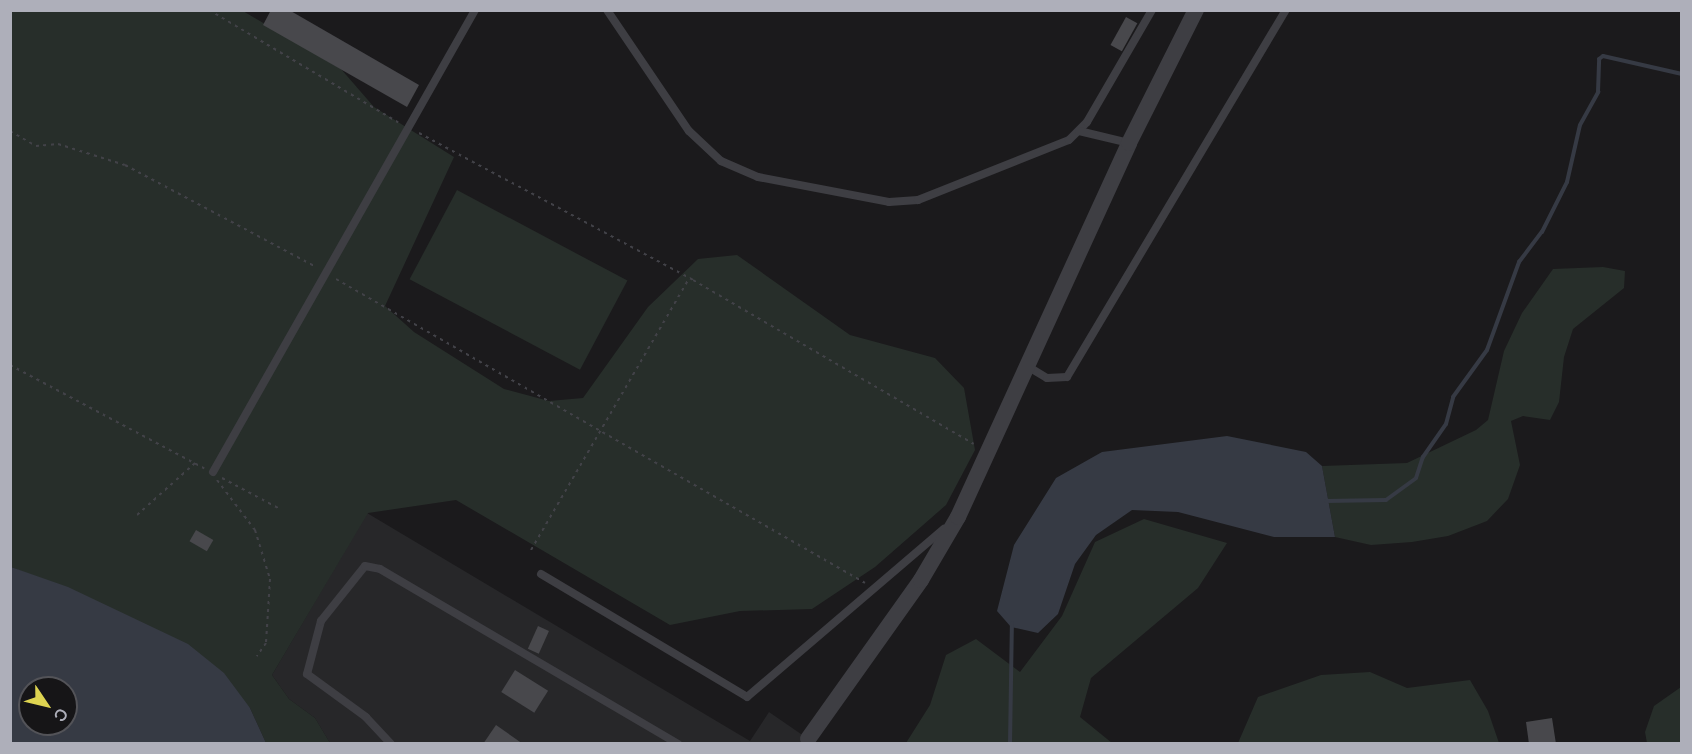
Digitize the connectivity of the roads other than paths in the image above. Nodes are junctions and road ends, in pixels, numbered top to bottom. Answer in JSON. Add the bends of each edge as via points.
{"nodes":[{"id":1,"x":475,"y":10,"type":"edge"},
{"id":2,"x":607,"y":10,"type":"edge"},
{"id":3,"x":1152,"y":10,"type":"edge"},
{"id":4,"x":1196,"y":10,"type":"edge"},
{"id":5,"x":1286,"y":10,"type":"edge"},
{"id":6,"x":1079,"y":131,"type":"junction"},
{"id":7,"x":1129,"y":143,"type":"junction"},
{"id":8,"x":1027,"y":366,"type":"junction"},
{"id":9,"x":213,"y":472,"type":"road end"},
{"id":10,"x":958,"y":517,"type":"junction"},
{"id":11,"x":541,"y":574,"type":"dead end"},
{"id":12,"x":806,"y":741,"type":"edge"},
{"id":13,"x":391,"y":744,"type":"edge"},
{"id":14,"x":678,"y":744,"type":"edge"}],
"edges":[{"from":1,"to":9,"type":"lane"},
{"from":2,"to":6,"type":"lane","via":[[688,131],[721,161],[758,177],[889,202],[918,200],[1069,140]]},
{"from":3,"to":6,"type":"lane"},
{"from":4,"to":7,"type":"street"},
{"from":5,"to":8,"type":"lane","via":[[1067,377],[1047,378]]},
{"from":6,"to":7,"type":"lane"},
{"from":7,"to":8,"type":"street"},
{"from":8,"to":10,"type":"street"},
{"from":10,"to":11,"type":"lane","via":[[747,697]]},
{"from":10,"to":12,"type":"street","via":[[921,580]]},
{"from":13,"to":14,"type":"lane","via":[[366,717],[307,674],[321,621],[365,566],[380,568]]}]}
